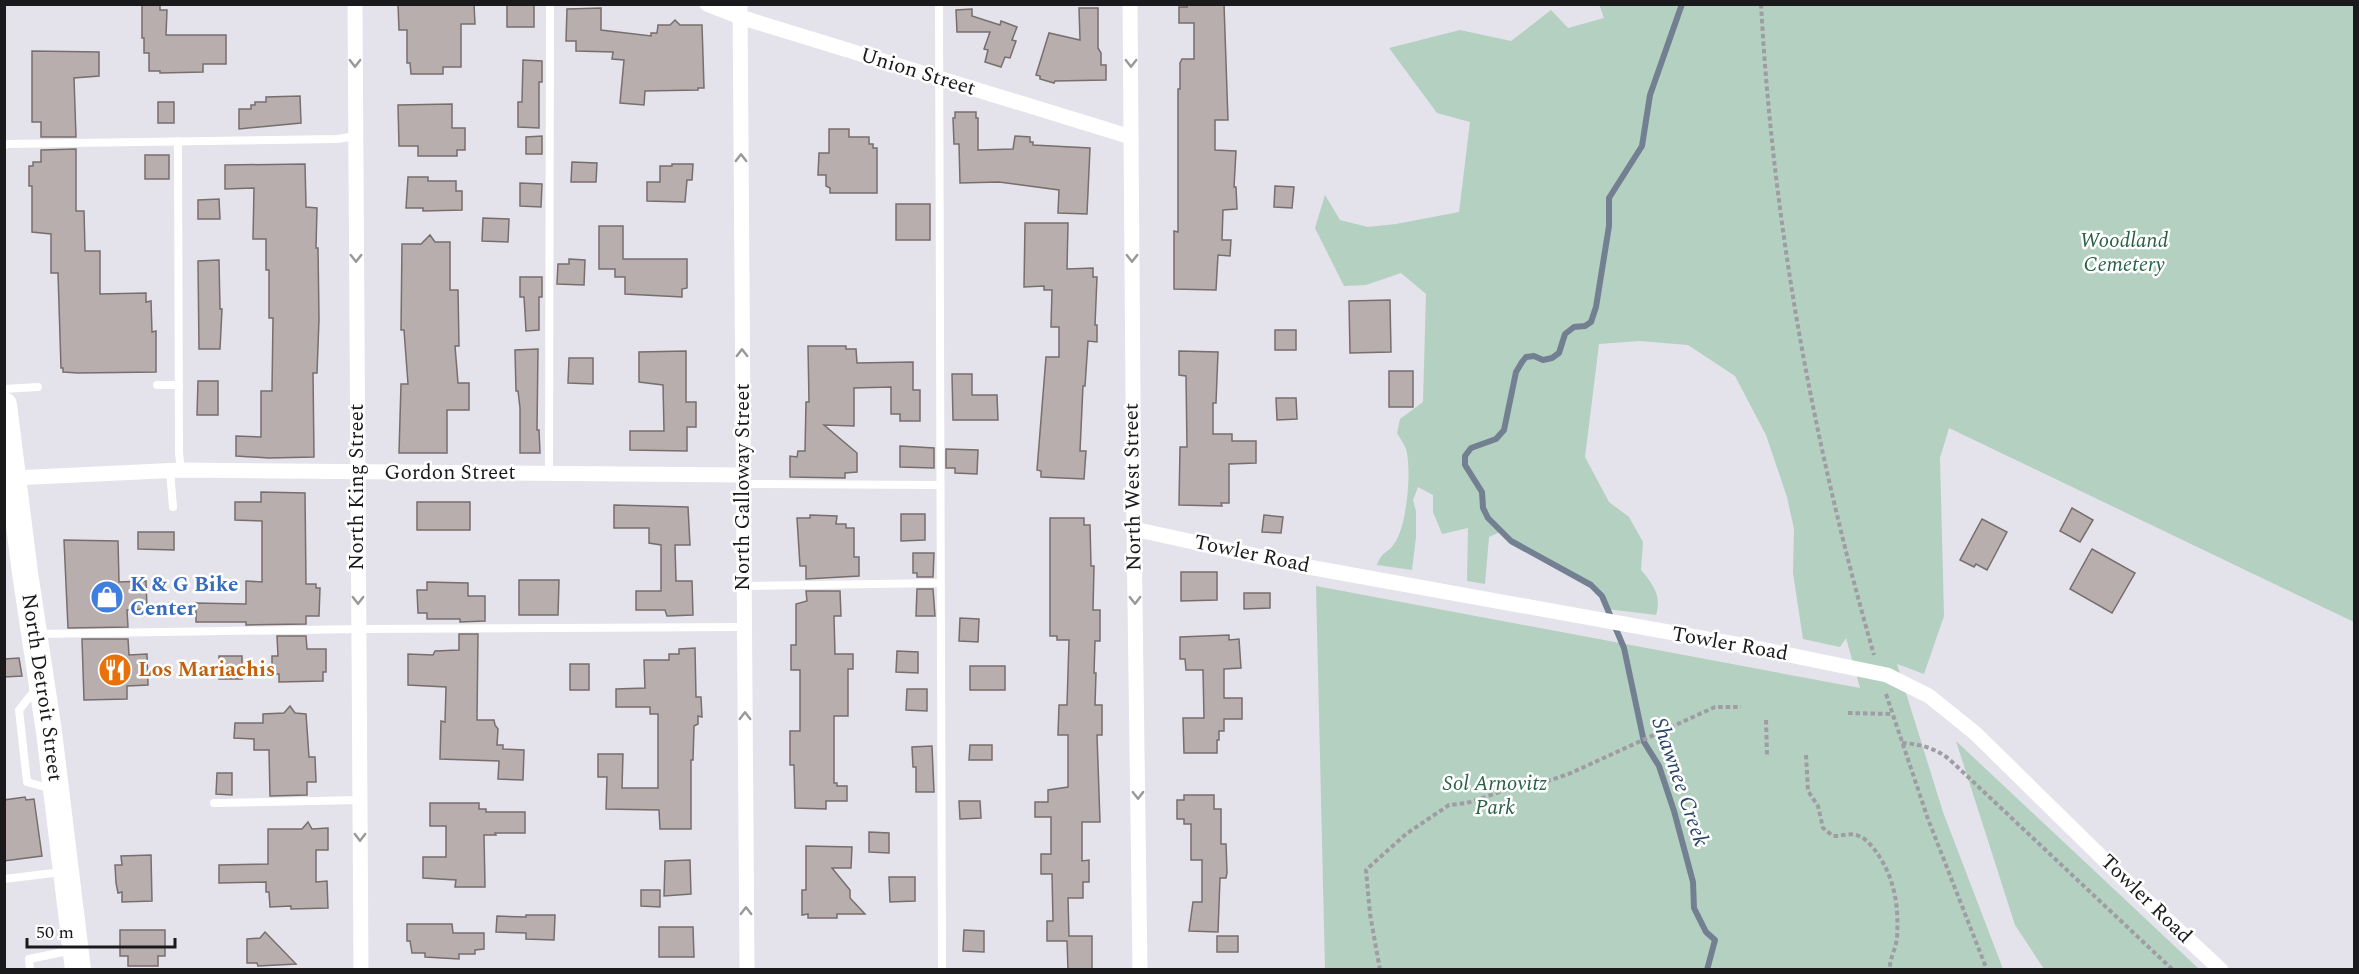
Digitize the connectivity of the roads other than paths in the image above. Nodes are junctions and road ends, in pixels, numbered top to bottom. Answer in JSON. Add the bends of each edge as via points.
{"nodes":[{"id":1,"x":355,"y":4,"type":"edge"},
{"id":2,"x":550,"y":4,"type":"edge"},
{"id":3,"x":707,"y":4,"type":"edge"},
{"id":4,"x":939,"y":4,"type":"edge"},
{"id":5,"x":1130,"y":4,"type":"edge"},
{"id":6,"x":740,"y":11,"type":"edge"},
{"id":7,"x":939,"y":78,"type":"junction"},
{"id":8,"x":356,"y":136,"type":"junction"},
{"id":9,"x":1131,"y":136,"type":"junction"},
{"id":10,"x":178,"y":141,"type":"junction"},
{"id":11,"x":4,"y":146,"type":"edge"},
{"id":12,"x":158,"y":385,"type":"dead end"},
{"id":13,"x":179,"y":385,"type":"junction"},
{"id":14,"x":38,"y":387,"type":"dead end"},
{"id":15,"x":4,"y":389,"type":"edge"},
{"id":16,"x":4,"y":405,"type":"edge"},
{"id":17,"x":175,"y":470,"type":"junction"},
{"id":18,"x":357,"y":472,"type":"junction"},
{"id":19,"x":549,"y":473,"type":"junction"},
{"id":20,"x":13,"y":478,"type":"junction"},
{"id":21,"x":743,"y":479,"type":"junction"},
{"id":22,"x":940,"y":485,"type":"junction"},
{"id":23,"x":173,"y":507,"type":"dead end"},
{"id":24,"x":1134,"y":529,"type":"junction"},
{"id":25,"x":939,"y":583,"type":"junction"},
{"id":26,"x":744,"y":586,"type":"junction"},
{"id":27,"x":745,"y":627,"type":"junction"},
{"id":28,"x":358,"y":629,"type":"junction"},
{"id":29,"x":34,"y":634,"type":"junction"},
{"id":30,"x":360,"y":801,"type":"junction"},
{"id":31,"x":214,"y":803,"type":"dead end"},
{"id":32,"x":66,"y":871,"type":"junction"},
{"id":33,"x":4,"y":879,"type":"edge"},
{"id":34,"x":77,"y":960,"type":"edge"},
{"id":35,"x":30,"y":969,"type":"edge"},
{"id":36,"x":361,"y":969,"type":"edge"},
{"id":37,"x":747,"y":969,"type":"edge"},
{"id":38,"x":942,"y":969,"type":"edge"},
{"id":39,"x":1140,"y":969,"type":"edge"},
{"id":40,"x":2221,"y":969,"type":"edge"}],
"edges":[{"from":1,"to":8,"type":"street","name":"North King Street","one_way":true},
{"from":2,"to":19,"type":"lane"},
{"from":3,"to":6,"type":"street","name":"Union Street"},
{"from":4,"to":7,"type":"lane"},
{"from":5,"to":9,"type":"street","name":"North West Street","one_way":true},
{"from":6,"to":7,"type":"street","name":"Union Street"},
{"from":21,"to":6,"type":"street","name":"North Galloway Street","one_way":true},
{"from":7,"to":9,"type":"street","name":"Union Street"},
{"from":7,"to":22,"type":"lane"},
{"from":8,"to":10,"type":"lane"},
{"from":8,"to":18,"type":"street","name":"North King Street","one_way":true},
{"from":9,"to":24,"type":"street","name":"North West Street","one_way":true},
{"from":10,"to":11,"type":"lane"},
{"from":10,"to":13,"type":"lane"},
{"from":12,"to":13,"type":"lane"},
{"from":13,"to":17,"type":"lane"},
{"from":14,"to":15,"type":"lane"},
{"from":16,"to":20,"type":"highway","name":"North Detroit Street"},
{"from":17,"to":18,"type":"street","name":"Gordon Street"},
{"from":17,"to":20,"type":"street","name":"Gordon Street"},
{"from":17,"to":23,"type":"lane"},
{"from":18,"to":19,"type":"street","name":"Gordon Street"},
{"from":18,"to":28,"type":"street","name":"North King Street","one_way":true},
{"from":19,"to":21,"type":"street","name":"Gordon Street"},
{"from":20,"to":29,"type":"highway","name":"North Detroit Street"},
{"from":21,"to":22,"type":"lane"},
{"from":21,"to":26,"type":"street","name":"North Galloway Street"},
{"from":22,"to":25,"type":"lane"},
{"from":24,"to":39,"type":"street","name":"North West Street","one_way":true},
{"from":24,"to":40,"type":"street","name":"Towler Road","via":[[1303,566],[1746,646],[1879,673],[1906,683],[1966,726]]},
{"from":25,"to":26,"type":"lane"},
{"from":25,"to":38,"type":"lane"},
{"from":26,"to":27,"type":"street","name":"North Galloway Street"},
{"from":27,"to":28,"type":"lane"},
{"from":37,"to":27,"type":"street","name":"North Galloway Street","one_way":true},
{"from":28,"to":29,"type":"lane"},
{"from":28,"to":30,"type":"street","name":"North King Street"},
{"from":29,"to":32,"type":"highway","name":"North Detroit Street"},
{"from":30,"to":31,"type":"lane"},
{"from":30,"to":36,"type":"street","name":"North King Street","one_way":true},
{"from":32,"to":33,"type":"lane"},
{"from":32,"to":34,"type":"highway","name":"North Detroit Street"},
{"from":34,"to":35,"type":"lane","via":[[29,959]]}]}
